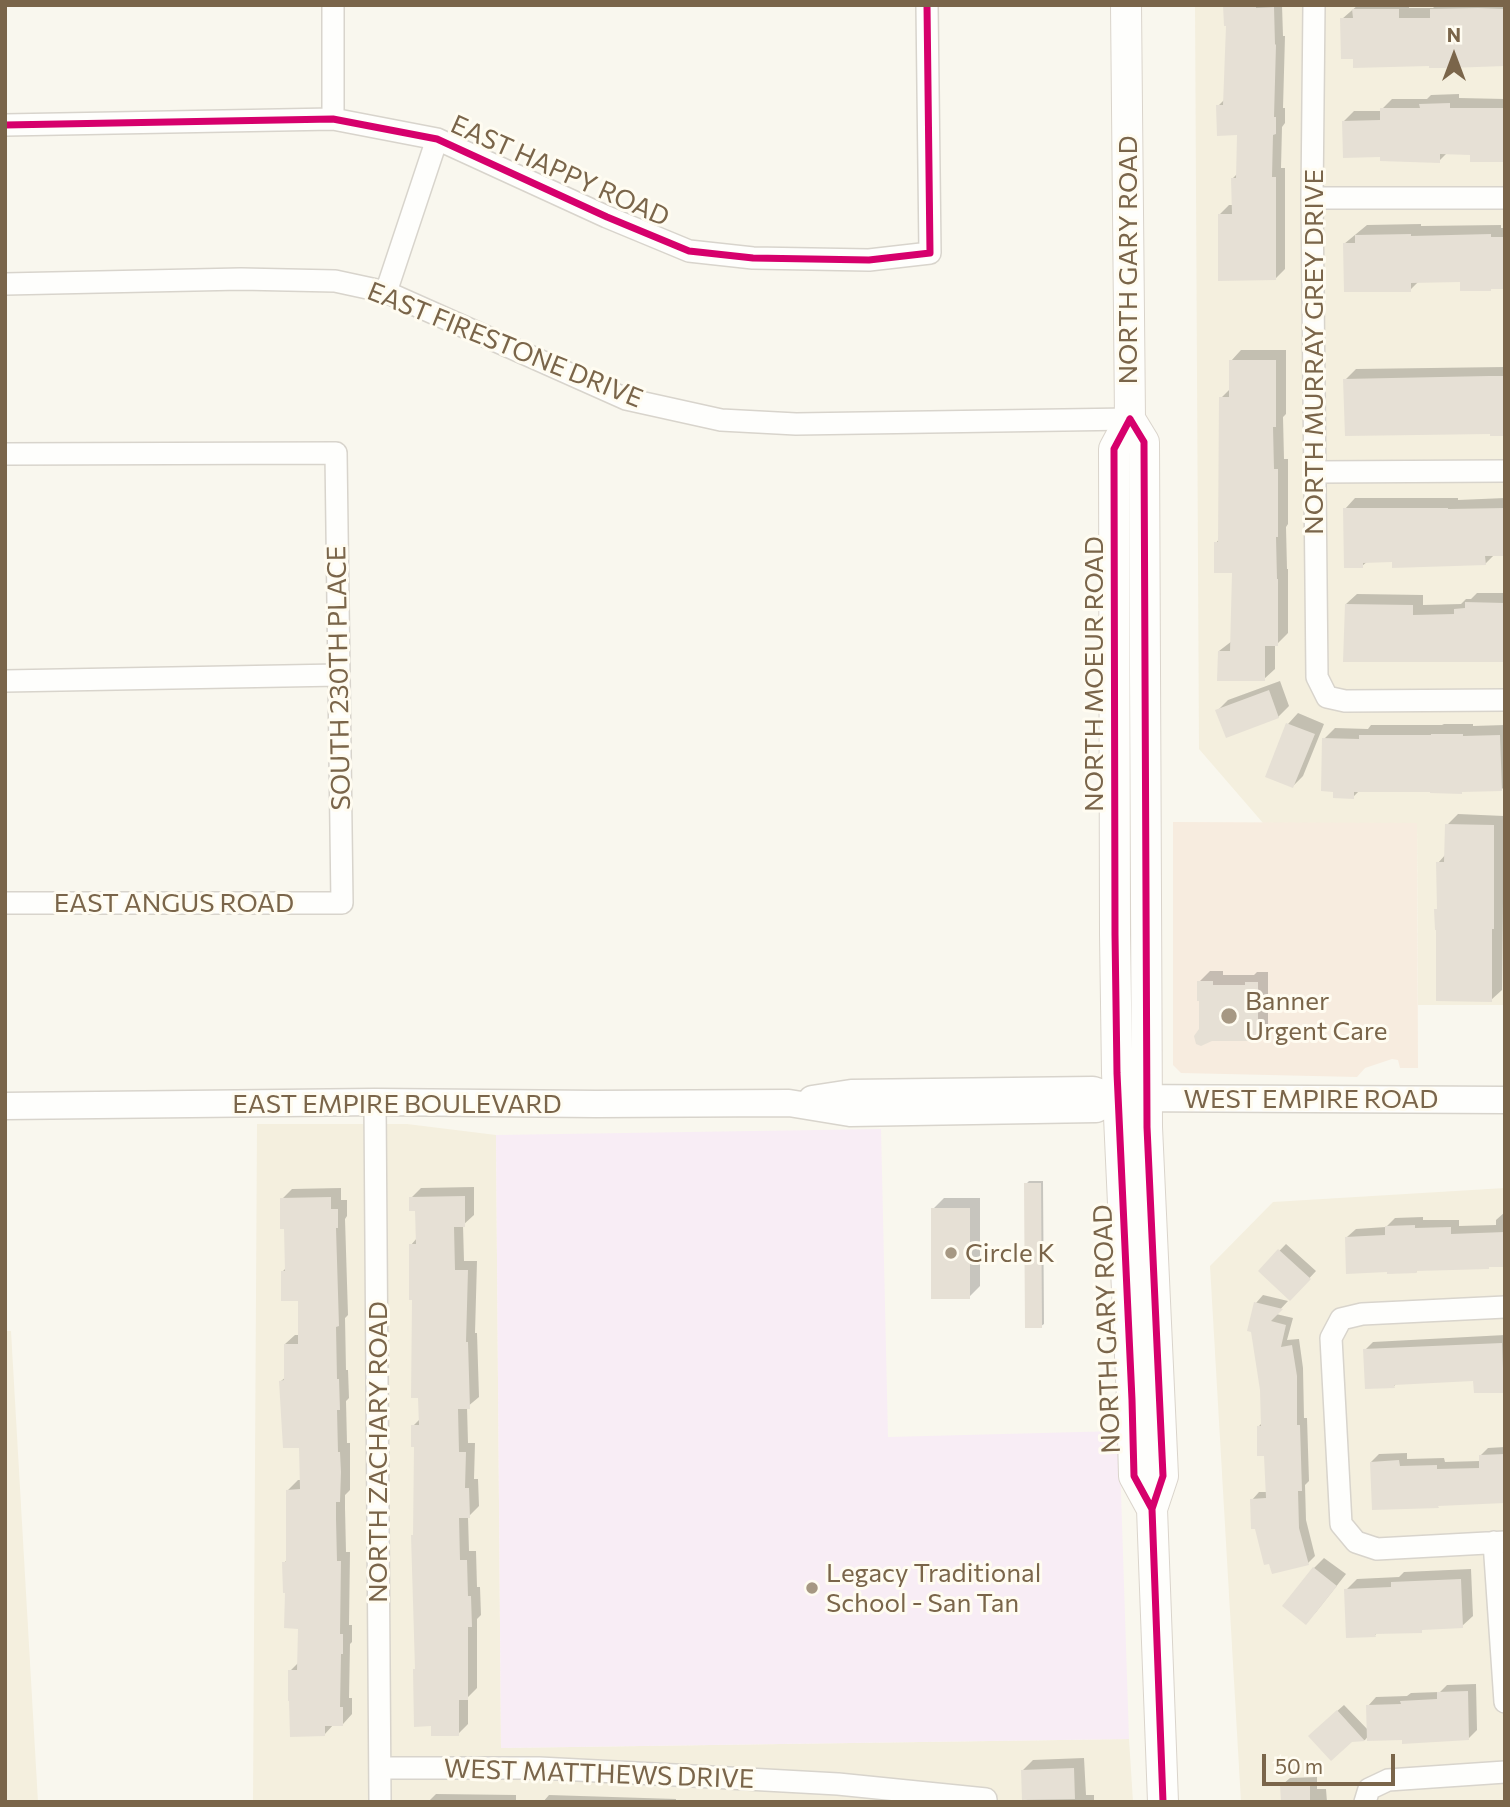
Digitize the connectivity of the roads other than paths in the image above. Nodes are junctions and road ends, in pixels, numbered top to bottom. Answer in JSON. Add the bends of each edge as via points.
{"nodes":[{"id":1,"x":333,"y":5,"type":"edge"},
{"id":2,"x":927,"y":5,"type":"edge"},
{"id":3,"x":1126,"y":5,"type":"edge"},
{"id":4,"x":1314,"y":5,"type":"edge"},
{"id":5,"x":333,"y":119,"type":"junction"},
{"id":6,"x":5,"y":125,"type":"edge"},
{"id":7,"x":437,"y":139,"type":"junction"},
{"id":8,"x":1312,"y":198,"type":"junction"},
{"id":9,"x":1505,"y":198,"type":"edge"},
{"id":10,"x":5,"y":284,"type":"edge"},
{"id":11,"x":386,"y":292,"type":"junction"},
{"id":12,"x":1129,"y":419,"type":"junction"},
{"id":13,"x":5,"y":454,"type":"edge"},
{"id":14,"x":1505,"y":471,"type":"edge"},
{"id":15,"x":1315,"y":472,"type":"junction"},
{"id":16,"x":339,"y":675,"type":"junction"},
{"id":17,"x":5,"y":681,"type":"edge"},
{"id":18,"x":1505,"y":700,"type":"edge"},
{"id":19,"x":5,"y":903,"type":"edge"},
{"id":20,"x":342,"y":903,"type":"joint"},
{"id":21,"x":1115,"y":934,"type":"joint"},
{"id":22,"x":1133,"y":1098,"type":"junction"},
{"id":23,"x":1505,"y":1100,"type":"edge"},
{"id":24,"x":375,"y":1102,"type":"junction"},
{"id":25,"x":5,"y":1106,"type":"edge"},
{"id":26,"x":1505,"y":1307,"type":"edge"},
{"id":27,"x":1499,"y":1542,"type":"edge"},
{"id":28,"x":1505,"y":1702,"type":"edge"},
{"id":29,"x":380,"y":1768,"type":"junction"},
{"id":30,"x":1505,"y":1772,"type":"edge"},
{"id":31,"x":1367,"y":1795,"type":"edge"},
{"id":32,"x":986,"y":1800,"type":"edge"},
{"id":33,"x":380,"y":1802,"type":"edge"},
{"id":34,"x":1163,"y":1802,"type":"edge"}],
"edges":[{"from":1,"to":5,"type":"street"},
{"from":2,"to":7,"type":"street","name":"EAST HAPPY ROAD","via":[[930,253],[869,260],[753,258],[689,251]]},
{"from":3,"to":12,"type":"main road","name":"NORTH GARY ROAD"},
{"from":4,"to":8,"type":"street","name":"NORTH MURRAY GREY DRIVE"},
{"from":5,"to":6,"type":"street","name":"EAST HAPPY ROAD"},
{"from":5,"to":7,"type":"street","name":"EAST HAPPY ROAD"},
{"from":7,"to":11,"type":"street"},
{"from":8,"to":9,"type":"street"},
{"from":8,"to":15,"type":"street","name":"NORTH MURRAY GREY DRIVE"},
{"from":10,"to":11,"type":"street","name":"EAST FIRESTONE DRIVE","via":[[241,279],[335,281]]},
{"from":11,"to":12,"type":"street","name":"EAST FIRESTONE DRIVE","via":[[626,399],[721,420],[796,424]]},
{"from":12,"to":21,"type":"main road","name":"NORTH MOEUR ROAD","via":[[1114,449]]},
{"from":12,"to":22,"type":"main road","name":"NORTH GARY ROAD","via":[[1144,442]]},
{"from":13,"to":16,"type":"street","name":"SOUTH 230TH PLACE","via":[[336,453]]},
{"from":14,"to":15,"type":"street"},
{"from":15,"to":18,"type":"street","name":"NORTH MURRAY GREY DRIVE","via":[[1317,677],[1327,697],[1345,701]]},
{"from":16,"to":17,"type":"street"},
{"from":16,"to":20,"type":"street","name":"SOUTH 230TH PLACE"},
{"from":19,"to":20,"type":"street","name":"EAST ANGUS ROAD"},
{"from":21,"to":22,"type":"main road","name":"NORTH GARY ROAD"},
{"from":22,"to":23,"type":"street","name":"WEST EMPIRE ROAD"},
{"from":22,"to":24,"type":"street","name":"EAST EMPIRE BOULEVARD","via":[[1093,1090],[851,1093],[789,1103]]},
{"from":22,"to":34,"type":"main road","name":"NORTH GARY ROAD","via":[[1134,1476],[1153,1509]]},
{"from":24,"to":25,"type":"street","name":"EAST EMPIRE BOULEVARD"},
{"from":24,"to":29,"type":"street","name":"NORTH ZACHARY ROAD"},
{"from":26,"to":27,"type":"street","via":[[1362,1314],[1341,1319],[1331,1338],[1341,1524],[1356,1542],[1377,1549]]},
{"from":27,"to":28,"type":"street"},
{"from":29,"to":32,"type":"street","name":"WEST MATTHEWS DRIVE","via":[[621,1772],[838,1784]]},
{"from":29,"to":33,"type":"street","name":"NORTH ZACHARY ROAD"},
{"from":30,"to":31,"type":"street","via":[[1388,1780]]}]}
